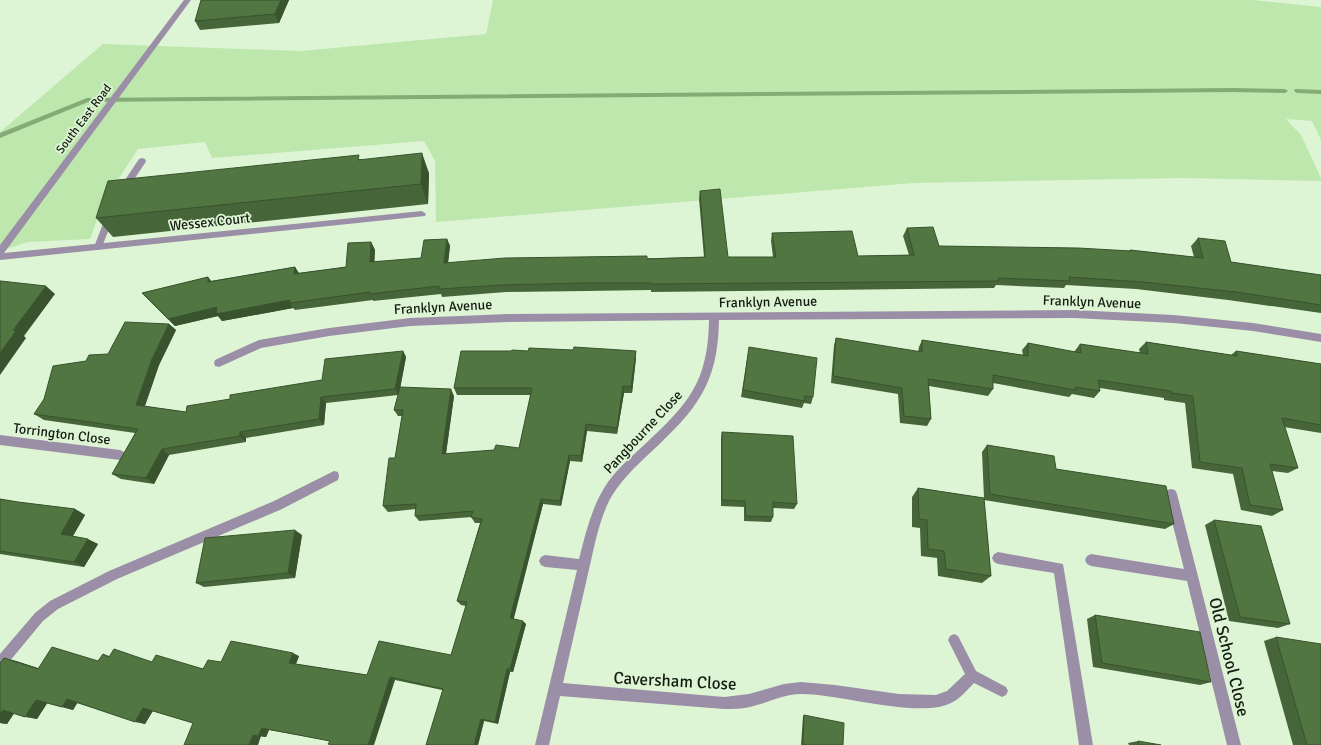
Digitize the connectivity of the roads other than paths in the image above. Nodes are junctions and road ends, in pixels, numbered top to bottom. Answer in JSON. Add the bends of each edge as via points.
{"nodes":[{"id":1,"x":188,"y":0,"type":"edge"},
{"id":2,"x":142,"y":160,"type":"dead end"},
{"id":3,"x":422,"y":214,"type":"edge"},
{"id":4,"x":98,"y":247,"type":"junction"},
{"id":5,"x":0,"y":252,"type":"edge"},
{"id":6,"x":0,"y":257,"type":"edge"},
{"id":7,"x":714,"y":317,"type":"junction"},
{"id":8,"x":1321,"y":338,"type":"edge"},
{"id":9,"x":219,"y":363,"type":"dead end"},
{"id":10,"x":0,"y":440,"type":"edge"},
{"id":11,"x":120,"y":455,"type":"dead end"},
{"id":12,"x":334,"y":476,"type":"dead end"},
{"id":13,"x":1171,"y":494,"type":"dead end"},
{"id":14,"x":998,"y":558,"type":"dead end"},
{"id":15,"x":1091,"y":560,"type":"dead end"},
{"id":16,"x":544,"y":561,"type":"dead end"},
{"id":17,"x":584,"y":566,"type":"junction"},
{"id":18,"x":1192,"y":576,"type":"junction"},
{"id":19,"x":954,"y":640,"type":"dead end"},
{"id":20,"x":0,"y":664,"type":"edge"},
{"id":21,"x":972,"y":675,"type":"junction"},
{"id":22,"x":556,"y":689,"type":"junction"},
{"id":23,"x":1002,"y":692,"type":"dead end"},
{"id":24,"x":542,"y":745,"type":"edge"},
{"id":25,"x":1086,"y":745,"type":"edge"},
{"id":26,"x":1234,"y":745,"type":"edge"}],
"edges":[{"from":1,"to":5,"type":"street","name":"South East Road"},
{"from":2,"to":4,"type":"street","via":[[115,203]]},
{"from":3,"to":4,"type":"street","name":"Wessex Court"},
{"from":4,"to":6,"type":"street","name":"Wessex Court"},
{"from":7,"to":8,"type":"street","name":"Franklyn Avenue","via":[[1074,314],[1180,320],[1252,327]]},
{"from":7,"to":9,"type":"street","name":"Franklyn Avenue","via":[[500,318],[410,322],[259,344]]},
{"from":7,"to":17,"type":"street","name":"Pangbourne Close","via":[[715,340],[700,390],[690,406],[633,462],[609,491],[593,524]]},
{"from":10,"to":11,"type":"street","name":"Torrington Close"},
{"from":12,"to":20,"type":"street","via":[[278,505],[113,575],[54,604],[39,617]]},
{"from":13,"to":18,"type":"street","name":"Old School Close"},
{"from":14,"to":25,"type":"street","via":[[1059,568]]},
{"from":15,"to":18,"type":"street"},
{"from":16,"to":17,"type":"street"},
{"from":17,"to":22,"type":"street","name":"Pangbourne Close"},
{"from":18,"to":26,"type":"street","name":"Old School Close"},
{"from":19,"to":21,"type":"street"},
{"from":21,"to":22,"type":"street","name":"Caversham Close","via":[[948,698],[934,702],[914,702],[832,689],[787,688],[743,702],[724,703]]},
{"from":21,"to":23,"type":"street"},
{"from":22,"to":24,"type":"street","name":"Pangbourne Close"}]}
